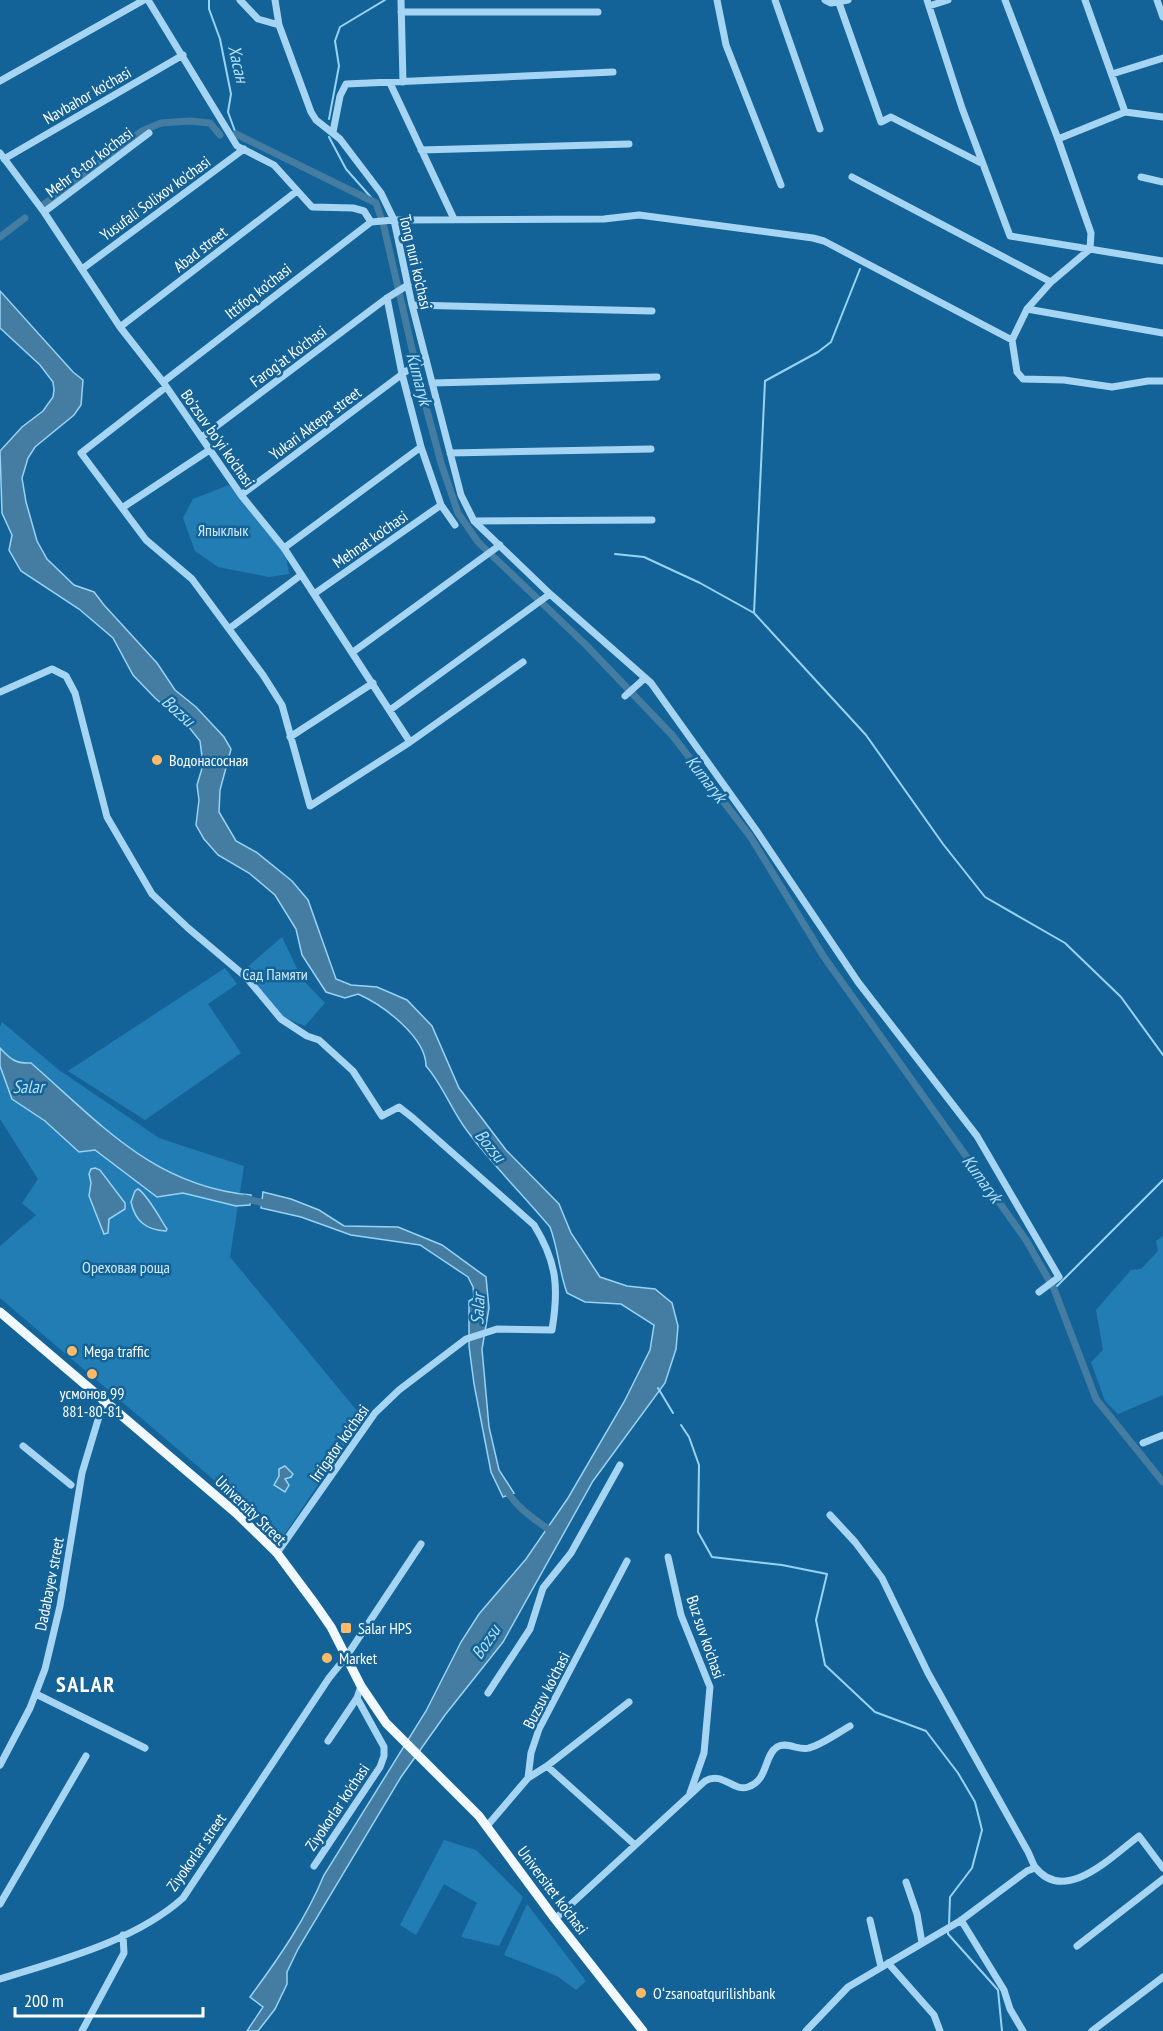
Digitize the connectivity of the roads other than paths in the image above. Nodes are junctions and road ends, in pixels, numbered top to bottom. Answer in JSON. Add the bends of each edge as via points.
{"nodes":[{"id":1,"x":144,"y":0,"type":"edge"},
{"id":2,"x":148,"y":0,"type":"edge"},
{"id":3,"x":240,"y":0,"type":"edge"},
{"id":4,"x":275,"y":0,"type":"edge"},
{"id":5,"x":401,"y":0,"type":"edge"},
{"id":6,"x":717,"y":0,"type":"edge"},
{"id":7,"x":775,"y":0,"type":"edge"},
{"id":8,"x":825,"y":0,"type":"edge"},
{"id":9,"x":848,"y":0,"type":"edge"},
{"id":10,"x":948,"y":0,"type":"edge"},
{"id":11,"x":1005,"y":0,"type":"edge"},
{"id":12,"x":1085,"y":0,"type":"edge"},
{"id":13,"x":1157,"y":0,"type":"edge"},
{"id":14,"x":839,"y":3,"type":"junction"},
{"id":15,"x":928,"y":3,"type":"edge"},
{"id":16,"x":401,"y":12,"type":"junction"},
{"id":17,"x":598,"y":12,"type":"dead end"},
{"id":18,"x":1163,"y":17,"type":"edge"},
{"id":19,"x":279,"y":25,"type":"junction"},
{"id":20,"x":183,"y":55,"type":"junction"},
{"id":21,"x":1163,"y":58,"type":"edge"},
{"id":22,"x":613,"y":72,"type":"dead end"},
{"id":23,"x":1112,"y":74,"type":"junction"},
{"id":24,"x":0,"y":81,"type":"edge"},
{"id":25,"x":403,"y":82,"type":"junction"},
{"id":26,"x":390,"y":83,"type":"junction"},
{"id":27,"x":1125,"y":112,"type":"junction"},
{"id":28,"x":1163,"y":117,"type":"edge"},
{"id":29,"x":820,"y":129,"type":"dead end"},
{"id":30,"x":333,"y":132,"type":"junction"},
{"id":31,"x":149,"y":133,"type":"dead end"},
{"id":32,"x":1058,"y":140,"type":"junction"},
{"id":33,"x":629,"y":144,"type":"dead end"},
{"id":34,"x":244,"y":149,"type":"junction"},
{"id":35,"x":421,"y":150,"type":"junction"},
{"id":36,"x":2,"y":156,"type":"edge"},
{"id":37,"x":983,"y":164,"type":"junction"},
{"id":38,"x":852,"y":177,"type":"dead end"},
{"id":39,"x":1141,"y":177,"type":"dead end"},
{"id":40,"x":1163,"y":182,"type":"edge"},
{"id":41,"x":781,"y":185,"type":"dead end"},
{"id":42,"x":297,"y":191,"type":"junction"},
{"id":43,"x":44,"y":212,"type":"junction"},
{"id":44,"x":454,"y":219,"type":"junction"},
{"id":45,"x":391,"y":220,"type":"junction"},
{"id":46,"x":374,"y":221,"type":"junction"},
{"id":47,"x":1090,"y":249,"type":"junction"},
{"id":48,"x":1163,"y":261,"type":"edge"},
{"id":49,"x":82,"y":269,"type":"junction"},
{"id":50,"x":1051,"y":282,"type":"junction"},
{"id":51,"x":408,"y":285,"type":"junction"},
{"id":52,"x":389,"y":297,"type":"junction"},
{"id":53,"x":412,"y":305,"type":"junction"},
{"id":54,"x":1027,"y":309,"type":"junction"},
{"id":55,"x":652,"y":311,"type":"dead end"},
{"id":56,"x":120,"y":327,"type":"junction"},
{"id":57,"x":1163,"y":333,"type":"edge"},
{"id":58,"x":1012,"y":340,"type":"junction"},
{"id":59,"x":426,"y":359,"type":"junction"},
{"id":60,"x":403,"y":373,"type":"junction"},
{"id":61,"x":657,"y":377,"type":"dead end"},
{"id":62,"x":1163,"y":381,"type":"edge"},
{"id":63,"x":432,"y":383,"type":"junction"},
{"id":64,"x":165,"y":385,"type":"junction"},
{"id":65,"x":202,"y":437,"type":"junction"},
{"id":66,"x":421,"y":447,"type":"junction"},
{"id":67,"x":211,"y":449,"type":"junction"},
{"id":68,"x":651,"y":449,"type":"dead end"},
{"id":69,"x":450,"y":453,"type":"junction"},
{"id":70,"x":242,"y":495,"type":"junction"},
{"id":71,"x":441,"y":505,"type":"junction"},
{"id":72,"x":122,"y":508,"type":"junction"},
{"id":73,"x":652,"y":520,"type":"dead end"},
{"id":74,"x":474,"y":521,"type":"junction"},
{"id":75,"x":455,"y":525,"type":"dead end"},
{"id":76,"x":498,"y":547,"type":"junction"},
{"id":77,"x":284,"y":549,"type":"junction"},
{"id":78,"x":301,"y":575,"type":"junction"},
{"id":79,"x":314,"y":594,"type":"junction"},
{"id":80,"x":548,"y":595,"type":"junction"},
{"id":81,"x":230,"y":628,"type":"junction"},
{"id":82,"x":353,"y":652,"type":"junction"},
{"id":83,"x":523,"y":662,"type":"dead end"},
{"id":84,"x":643,"y":680,"type":"junction"},
{"id":85,"x":373,"y":683,"type":"junction"},
{"id":86,"x":0,"y":692,"type":"edge"},
{"id":87,"x":625,"y":696,"type":"dead end"},
{"id":88,"x":390,"y":710,"type":"junction"},
{"id":89,"x":290,"y":737,"type":"junction"},
{"id":90,"x":410,"y":742,"type":"junction"},
{"id":91,"x":1040,"y":1292,"type":"dead end"},
{"id":92,"x":0,"y":1312,"type":"edge"},
{"id":93,"x":104,"y":1400,"type":"junction"},
{"id":94,"x":1163,"y":1435,"type":"edge"},
{"id":95,"x":1143,"y":1443,"type":"dead end"},
{"id":96,"x":23,"y":1446,"type":"dead end"},
{"id":97,"x":620,"y":1465,"type":"dead end"},
{"id":98,"x":71,"y":1485,"type":"dead end"},
{"id":99,"x":830,"y":1515,"type":"dead end"},
{"id":100,"x":421,"y":1544,"type":"dead end"},
{"id":101,"x":277,"y":1553,"type":"junction"},
{"id":102,"x":668,"y":1557,"type":"dead end"},
{"id":103,"x":627,"y":1561,"type":"dead end"},
{"id":104,"x":346,"y":1657,"type":"junction"},
{"id":105,"x":361,"y":1686,"type":"junction"},
{"id":106,"x":488,"y":1693,"type":"dead end"},
{"id":107,"x":36,"y":1694,"type":"junction"},
{"id":108,"x":357,"y":1698,"type":"junction"},
{"id":109,"x":628,"y":1702,"type":"dead end"},
{"id":110,"x":850,"y":1726,"type":"dead end"},
{"id":111,"x":328,"y":1741,"type":"dead end"},
{"id":112,"x":145,"y":1748,"type":"dead end"},
{"id":113,"x":86,"y":1756,"type":"dead end"},
{"id":114,"x":0,"y":1765,"type":"edge"},
{"id":115,"x":547,"y":1766,"type":"junction"},
{"id":116,"x":434,"y":1771,"type":"joint"},
{"id":117,"x":528,"y":1779,"type":"junction"},
{"id":118,"x":689,"y":1796,"type":"junction"},
{"id":119,"x":487,"y":1826,"type":"junction"},
{"id":120,"x":635,"y":1845,"type":"junction"},
{"id":121,"x":314,"y":1866,"type":"dead end"},
{"id":122,"x":1035,"y":1868,"type":"junction"},
{"id":123,"x":1163,"y":1868,"type":"edge"},
{"id":124,"x":1163,"y":1879,"type":"edge"},
{"id":125,"x":906,"y":1882,"type":"dead end"},
{"id":126,"x":0,"y":1904,"type":"edge"},
{"id":127,"x":555,"y":1919,"type":"junction"},
{"id":128,"x":870,"y":1920,"type":"dead end"},
{"id":129,"x":960,"y":1921,"type":"junction"},
{"id":130,"x":123,"y":1935,"type":"junction"},
{"id":131,"x":922,"y":1943,"type":"junction"},
{"id":132,"x":1077,"y":1946,"type":"dead end"},
{"id":133,"x":884,"y":1965,"type":"junction"},
{"id":134,"x":1163,"y":1977,"type":"edge"},
{"id":135,"x":0,"y":1979,"type":"edge"},
{"id":136,"x":82,"y":2031,"type":"edge"},
{"id":137,"x":643,"y":2031,"type":"edge"},
{"id":138,"x":806,"y":2031,"type":"edge"},
{"id":139,"x":940,"y":2031,"type":"edge"},
{"id":140,"x":1023,"y":2031,"type":"edge"},
{"id":141,"x":1092,"y":2031,"type":"edge"}],
"edges":[{"from":1,"to":24,"type":"street"},
{"from":2,"to":20,"type":"street"},
{"from":3,"to":19,"type":"street","via":[[258,19]]},
{"from":4,"to":19,"type":"street","name":"Tong nuri ko'chasi"},
{"from":5,"to":16,"type":"street"},
{"from":6,"to":41,"type":"street","via":[[726,45]]},
{"from":7,"to":29,"type":"street"},
{"from":8,"to":14,"type":"street"},
{"from":9,"to":14,"type":"street"},
{"from":10,"to":15,"type":"street"},
{"from":11,"to":32,"type":"street"},
{"from":12,"to":23,"type":"street"},
{"from":13,"to":18,"type":"street"},
{"from":14,"to":37,"type":"street","via":[[881,122],[891,117]]},
{"from":15,"to":37,"type":"street"},
{"from":16,"to":17,"type":"street"},
{"from":16,"to":25,"type":"street"},
{"from":19,"to":30,"type":"street","name":"Tong nuri ko'chasi","via":[[311,112]]},
{"from":20,"to":34,"type":"street","via":[[237,146]]},
{"from":20,"to":36,"type":"street","name":"Navbahor ko'chasi"},
{"from":21,"to":23,"type":"street"},
{"from":22,"to":25,"type":"street"},
{"from":23,"to":27,"type":"street"},
{"from":25,"to":26,"type":"street"},
{"from":26,"to":30,"type":"street","via":[[346,84]]},
{"from":26,"to":35,"type":"street"},
{"from":27,"to":28,"type":"street"},
{"from":27,"to":32,"type":"street"},
{"from":30,"to":45,"type":"street","name":"Tong nuri ko'chasi","via":[[381,193]]},
{"from":31,"to":43,"type":"street","name":"Mehr 8-tor ko'chasi"},
{"from":32,"to":47,"type":"street","via":[[1091,233]]},
{"from":33,"to":35,"type":"street"},
{"from":34,"to":42,"type":"street","via":[[274,165]]},
{"from":34,"to":49,"type":"street","name":"Yusufali Solixov ko'chasi"},
{"from":35,"to":44,"type":"street"},
{"from":36,"to":43,"type":"street","name":"Bo'zsuv bo'yi ko'chasi"},
{"from":37,"to":47,"type":"street","via":[[1010,236]]},
{"from":38,"to":50,"type":"street"},
{"from":39,"to":40,"type":"street"},
{"from":42,"to":46,"type":"street","via":[[312,207],[353,208],[364,211]]},
{"from":42,"to":56,"type":"street","name":"Abad street"},
{"from":43,"to":49,"type":"street","name":"Bo'zsuv bo'yi ko'chasi"},
{"from":44,"to":45,"type":"street"},
{"from":44,"to":58,"type":"street","via":[[604,219],[639,215],[813,238]]},
{"from":45,"to":46,"type":"street"},
{"from":45,"to":51,"type":"street","name":"Tong nuri ko'chasi"},
{"from":46,"to":64,"type":"street","name":"Ittifoq ko'chasi"},
{"from":47,"to":48,"type":"street"},
{"from":47,"to":50,"type":"street"},
{"from":49,"to":56,"type":"street","name":"Bo'zsuv bo'yi ko'chasi"},
{"from":50,"to":54,"type":"street"},
{"from":51,"to":52,"type":"street","name":"Farog'at Ko'chasi"},
{"from":51,"to":53,"type":"street","name":"Tong nuri ko'chasi"},
{"from":52,"to":60,"type":"street"},
{"from":52,"to":65,"type":"street","name":"Farog'at Ko'chasi"},
{"from":53,"to":55,"type":"street"},
{"from":53,"to":59,"type":"street","name":"Tong nuri ko'chasi"},
{"from":54,"to":57,"type":"street"},
{"from":54,"to":58,"type":"street"},
{"from":56,"to":64,"type":"street","name":"Bo'zsuv bo'yi ko'chasi"},
{"from":58,"to":62,"type":"street","via":[[1017,372],[1023,379],[1112,387]]},
{"from":59,"to":60,"type":"street","name":"Yukari Aktepa street"},
{"from":59,"to":63,"type":"street","name":"Tong nuri ko'chasi"},
{"from":60,"to":66,"type":"street"},
{"from":60,"to":70,"type":"street","name":"Yukari Aktepa street"},
{"from":61,"to":63,"type":"street"},
{"from":63,"to":69,"type":"street","name":"Tong nuri ko'chasi"},
{"from":64,"to":65,"type":"street","name":"Bo'zsuv bo'yi ko'chasi"},
{"from":64,"to":72,"type":"street","name":"Ittifoq ko'chasi","via":[[81,453]]},
{"from":65,"to":67,"type":"street","name":"Bo'zsuv bo'yi ko'chasi"},
{"from":66,"to":71,"type":"street"},
{"from":66,"to":77,"type":"street"},
{"from":67,"to":70,"type":"street","name":"Bo'zsuv bo'yi ko'chasi"},
{"from":67,"to":72,"type":"street"},
{"from":68,"to":69,"type":"street"},
{"from":69,"to":74,"type":"street","name":"Tong nuri ko'chasi","via":[[461,495]]},
{"from":70,"to":77,"type":"street","name":"Bo'zsuv bo'yi ko'chasi"},
{"from":71,"to":75,"type":"street"},
{"from":71,"to":79,"type":"street","name":"Mehnat ko'chasi"},
{"from":72,"to":81,"type":"street","via":[[146,540],[192,579]]},
{"from":73,"to":74,"type":"street"},
{"from":74,"to":76,"type":"street"},
{"from":76,"to":80,"type":"street"},
{"from":76,"to":82,"type":"street"},
{"from":77,"to":78,"type":"street","name":"Bo'zsuv bo'yi ko'chasi"},
{"from":78,"to":79,"type":"street","name":"Bo'zsuv bo'yi ko'chasi"},
{"from":78,"to":81,"type":"street"},
{"from":79,"to":82,"type":"street","name":"Bo'zsuv bo'yi ko'chasi"},
{"from":80,"to":84,"type":"street"},
{"from":80,"to":88,"type":"street"},
{"from":81,"to":89,"type":"street","via":[[282,705]]},
{"from":82,"to":85,"type":"street","name":"Bo'zsuv bo'yi ko'chasi"},
{"from":83,"to":90,"type":"street"},
{"from":84,"to":87,"type":"street"},
{"from":84,"to":91,"type":"street","via":[[756,830],[858,982],[977,1136],[1059,1277]]},
{"from":85,"to":88,"type":"street","name":"Bo'zsuv bo'yi ko'chasi"},
{"from":85,"to":89,"type":"street"},
{"from":86,"to":101,"type":"street","name":"Irrigator ko'chasi","via":[[52,669],[66,675],[75,693],[107,817],[152,894],[246,977],[282,1019],[318,1040],[353,1071],[382,1116],[399,1107],[406,1112],[534,1225],[547,1246],[556,1280],[552,1330],[497,1329],[466,1339],[407,1383],[375,1413]]},
{"from":88,"to":90,"type":"street","name":"Bo'zsuv bo'yi ko'chasi"},
{"from":89,"to":90,"type":"street","via":[[310,806]]},
{"from":92,"to":93,"type":"main road","name":"University Street"},
{"from":93,"to":101,"type":"main road","name":"University Street","via":[[237,1513]]},
{"from":93,"to":107,"type":"street","name":"Dadabayev street","via":[[82,1473],[53,1636]]},
{"from":94,"to":95,"type":"street"},
{"from":96,"to":98,"type":"street"},
{"from":97,"to":106,"type":"street","via":[[571,1553],[543,1588],[530,1629]]},
{"from":99,"to":122,"type":"street","via":[[882,1578],[928,1673]]},
{"from":100,"to":104,"type":"street","name":"Ziyokorlar street"},
{"from":101,"to":104,"type":"main road","name":"University Street","via":[[331,1627]]},
{"from":102,"to":118,"type":"street","name":"Buz suv ko'chasi","via":[[681,1615],[710,1688],[704,1753]]},
{"from":103,"to":117,"type":"street","name":"Buzsuv ko'chasi","via":[[539,1729]]},
{"from":104,"to":105,"type":"main road","name":"University Street"},
{"from":104,"to":130,"type":"street","name":"Ziyokorlar street","via":[[183,1898],[170,1910]]},
{"from":105,"to":108,"type":"street"},
{"from":105,"to":116,"type":"main road","name":"University Street","via":[[395,1734]]},
{"from":107,"to":112,"type":"street"},
{"from":107,"to":114,"type":"street","name":"Dadabayev street"},
{"from":108,"to":111,"type":"street"},
{"from":108,"to":121,"type":"street","name":"Ziyokorlar ko'chasi","via":[[384,1747],[384,1756]]},
{"from":109,"to":115,"type":"street"},
{"from":110,"to":118,"type":"street","via":[[808,1749],[780,1745],[774,1748],[761,1778],[748,1787],[711,1778]]},
{"from":113,"to":126,"type":"street"},
{"from":115,"to":117,"type":"street"},
{"from":115,"to":120,"type":"street"},
{"from":116,"to":119,"type":"main road","name":"Universitet ko'chasi"},
{"from":117,"to":119,"type":"street"},
{"from":118,"to":120,"type":"street"},
{"from":119,"to":127,"type":"main road","name":"Universitet ko'chasi"},
{"from":120,"to":127,"type":"street"},
{"from":122,"to":123,"type":"street","via":[[1053,1881],[1069,1882],[1083,1877],[1139,1836]]},
{"from":122,"to":129,"type":"street"},
{"from":124,"to":132,"type":"street"},
{"from":125,"to":131,"type":"street"},
{"from":127,"to":137,"type":"main road","name":"Universitet ko'chasi"},
{"from":128,"to":133,"type":"street"},
{"from":129,"to":131,"type":"street"},
{"from":129,"to":140,"type":"street","via":[[1004,1990]]},
{"from":130,"to":135,"type":"street","name":"Ziyokorlar street"},
{"from":130,"to":136,"type":"street","via":[[124,1953]]},
{"from":131,"to":133,"type":"street"},
{"from":133,"to":138,"type":"street","via":[[848,1987]]},
{"from":133,"to":139,"type":"street","via":[[934,2015]]},
{"from":134,"to":141,"type":"street"}]}
